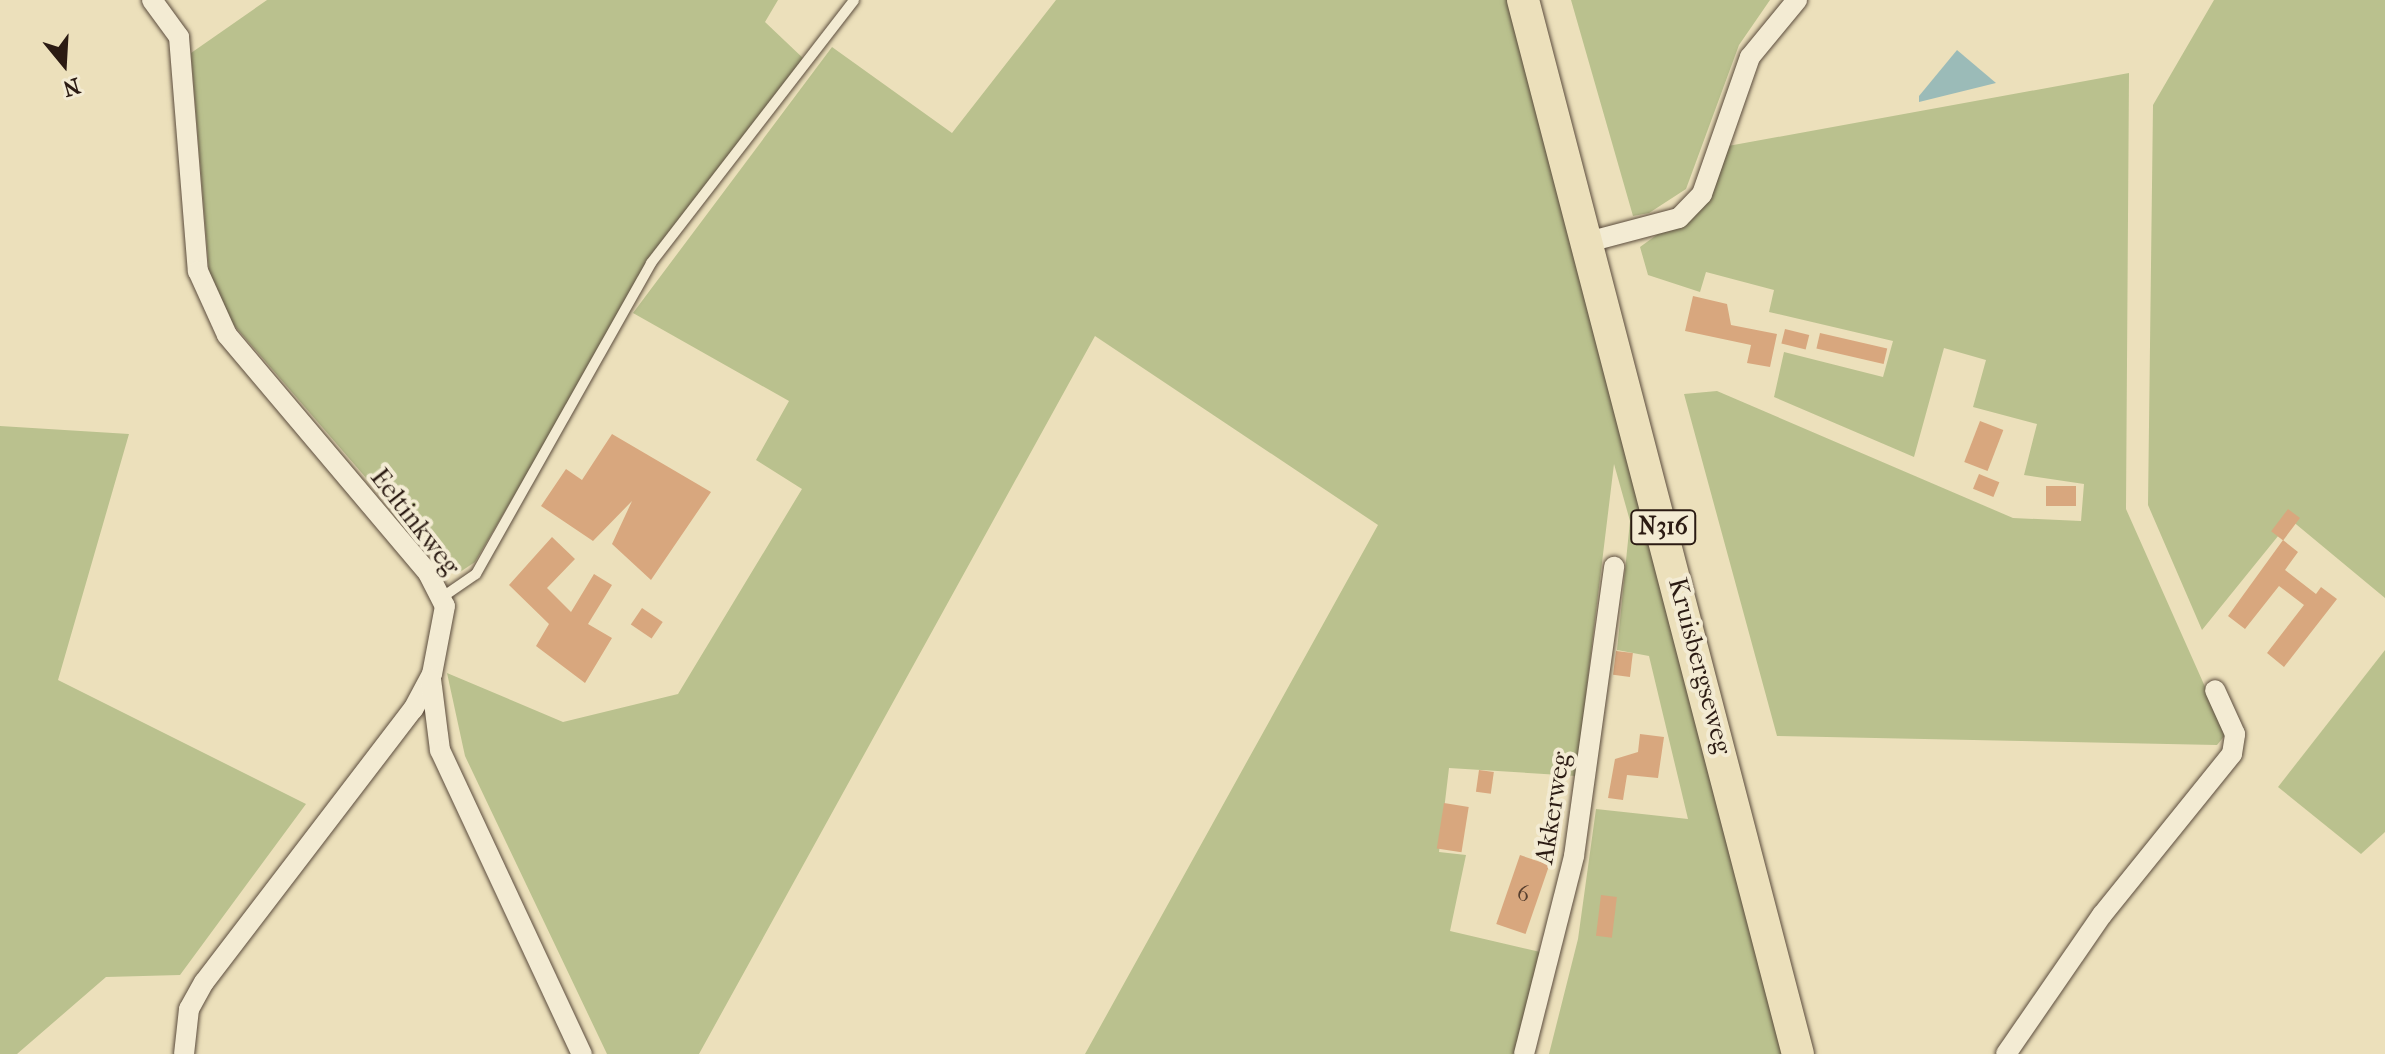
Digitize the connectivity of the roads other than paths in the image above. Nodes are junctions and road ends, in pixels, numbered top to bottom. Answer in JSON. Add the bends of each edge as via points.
{"nodes":[{"id":1,"x":152,"y":0,"type":"edge"},
{"id":2,"x":854,"y":0,"type":"edge"},
{"id":3,"x":1523,"y":0,"type":"edge"},
{"id":4,"x":1797,"y":0,"type":"edge"},
{"id":5,"x":1588,"y":242,"type":"junction"},
{"id":6,"x":1614,"y":567,"type":"dead end"},
{"id":7,"x":441,"y":598,"type":"junction"},
{"id":8,"x":432,"y":674,"type":"junction"},
{"id":9,"x":2215,"y":690,"type":"dead end"},
{"id":10,"x":184,"y":1054,"type":"edge"},
{"id":11,"x":582,"y":1054,"type":"edge"},
{"id":12,"x":1524,"y":1054,"type":"edge"},
{"id":13,"x":1798,"y":1054,"type":"edge"},
{"id":14,"x":2006,"y":1054,"type":"edge"}],
"edges":[{"from":1,"to":7,"type":"street","name":"Eeltinkweg","via":[[179,37],[198,271],[227,335],[428,573]]},
{"from":2,"to":7,"type":"lane","via":[[651,263],[476,574]]},
{"from":3,"to":5,"type":"main road","name":"Kruisbergseweg","number":"N316"},
{"from":4,"to":5,"type":"street","via":[[1750,57],[1702,194],[1679,218]]},
{"from":5,"to":13,"type":"main road","name":"Kruisbergseweg","number":"N316"},
{"from":6,"to":12,"type":"street","name":"Akkerweg","via":[[1574,856]]},
{"from":7,"to":8,"type":"street","name":"Eeltinkweg","via":[[445,629]]},
{"from":8,"to":10,"type":"street","name":"Eeltinkweg","via":[[413,709],[204,982],[189,1009]]},
{"from":8,"to":11,"type":"street","via":[[440,750]]},
{"from":9,"to":14,"type":"street","via":[[2235,734],[2232,754],[2102,915]]}]}
